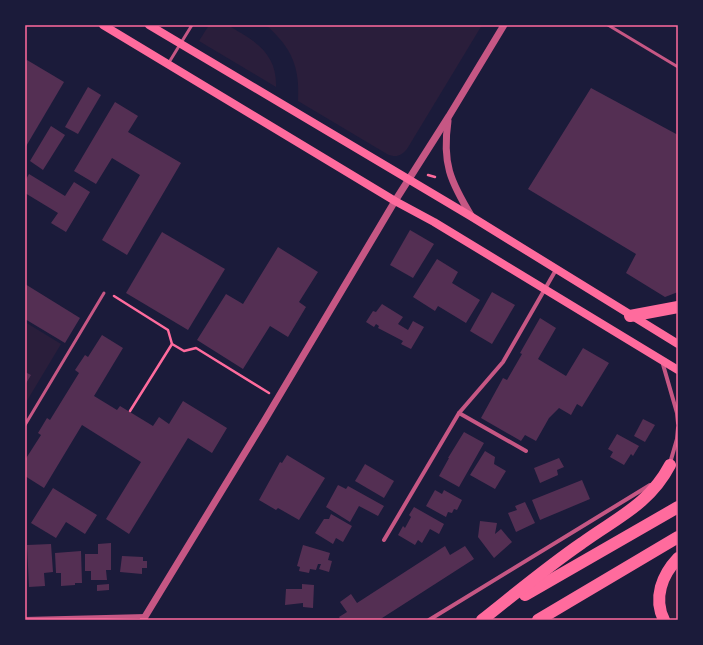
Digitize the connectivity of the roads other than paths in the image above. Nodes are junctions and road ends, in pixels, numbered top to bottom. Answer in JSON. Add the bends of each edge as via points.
{"nodes":[{"id":1,"x":103,"y":25,"type":"edge"},
{"id":2,"x":149,"y":25,"type":"edge"},
{"id":3,"x":192,"y":25,"type":"edge"},
{"id":4,"x":504,"y":25,"type":"edge"},
{"id":5,"x":608,"y":25,"type":"edge"},
{"id":6,"x":181,"y":44,"type":"junction"},
{"id":7,"x":168,"y":64,"type":"junction"},
{"id":8,"x":678,"y":67,"type":"edge"},
{"id":9,"x":449,"y":116,"type":"junction"},
{"id":10,"x":408,"y":181,"type":"junction"},
{"id":11,"x":395,"y":200,"type":"junction"},
{"id":12,"x":472,"y":217,"type":"junction"},
{"id":13,"x":557,"y":268,"type":"junction"},
{"id":14,"x":544,"y":288,"type":"junction"},
{"id":15,"x":104,"y":293,"type":"dead end"},
{"id":16,"x":678,"y":307,"type":"edge"},
{"id":17,"x":630,"y":316,"type":"junction"},
{"id":18,"x":678,"y":344,"type":"edge"},
{"id":19,"x":662,"y":361,"type":"junction"},
{"id":20,"x":678,"y":370,"type":"edge"},
{"id":21,"x":459,"y":413,"type":"junction"},
{"id":22,"x":678,"y":423,"type":"edge"},
{"id":23,"x":25,"y":425,"type":"edge"},
{"id":24,"x":678,"y":428,"type":"edge"},
{"id":25,"x":526,"y":451,"type":"dead end"},
{"id":26,"x":670,"y":465,"type":"junction"},
{"id":27,"x":678,"y":507,"type":"edge"},
{"id":28,"x":678,"y":537,"type":"edge"},
{"id":29,"x":384,"y":540,"type":"dead end"},
{"id":30,"x":678,"y":558,"type":"edge"},
{"id":31,"x":145,"y":618,"type":"edge"},
{"id":32,"x":25,"y":619,"type":"edge"},
{"id":33,"x":429,"y":620,"type":"edge"},
{"id":34,"x":481,"y":620,"type":"edge"},
{"id":35,"x":538,"y":620,"type":"edge"},
{"id":36,"x":664,"y":620,"type":"edge"}],
"edges":[{"from":1,"to":7,"type":"main road"},
{"from":2,"to":6,"type":"main road"},
{"from":3,"to":6,"type":"lane"},
{"from":4,"to":9,"type":"street"},
{"from":5,"to":8,"type":"lane"},
{"from":6,"to":7,"type":"lane"},
{"from":6,"to":10,"type":"main road"},
{"from":7,"to":11,"type":"main road"},
{"from":9,"to":10,"type":"street"},
{"from":9,"to":12,"type":"street","via":[[445,144],[447,164],[451,179]]},
{"from":10,"to":11,"type":"street"},
{"from":10,"to":12,"type":"main road"},
{"from":11,"to":14,"type":"main road"},
{"from":11,"to":31,"type":"street"},
{"from":12,"to":13,"type":"main road"},
{"from":13,"to":14,"type":"street"},
{"from":13,"to":17,"type":"main road"},
{"from":14,"to":19,"type":"main road"},
{"from":14,"to":21,"type":"street","via":[[503,362]]},
{"from":15,"to":23,"type":"lane"},
{"from":16,"to":17,"type":"highway"},
{"from":17,"to":18,"type":"main road"},
{"from":19,"to":20,"type":"main road"},
{"from":19,"to":22,"type":"street"},
{"from":21,"to":25,"type":"street"},
{"from":21,"to":29,"type":"street"},
{"from":24,"to":26,"type":"street"},
{"from":26,"to":33,"type":"street","via":[[644,489]]},
{"from":26,"to":34,"type":"highway","via":[[656,487],[632,510],[582,542]]},
{"from":27,"to":34,"type":"highway"},
{"from":28,"to":35,"type":"highway"},
{"from":30,"to":36,"type":"highway","via":[[668,570],[660,589],[659,605]]},
{"from":31,"to":32,"type":"street"}]}
